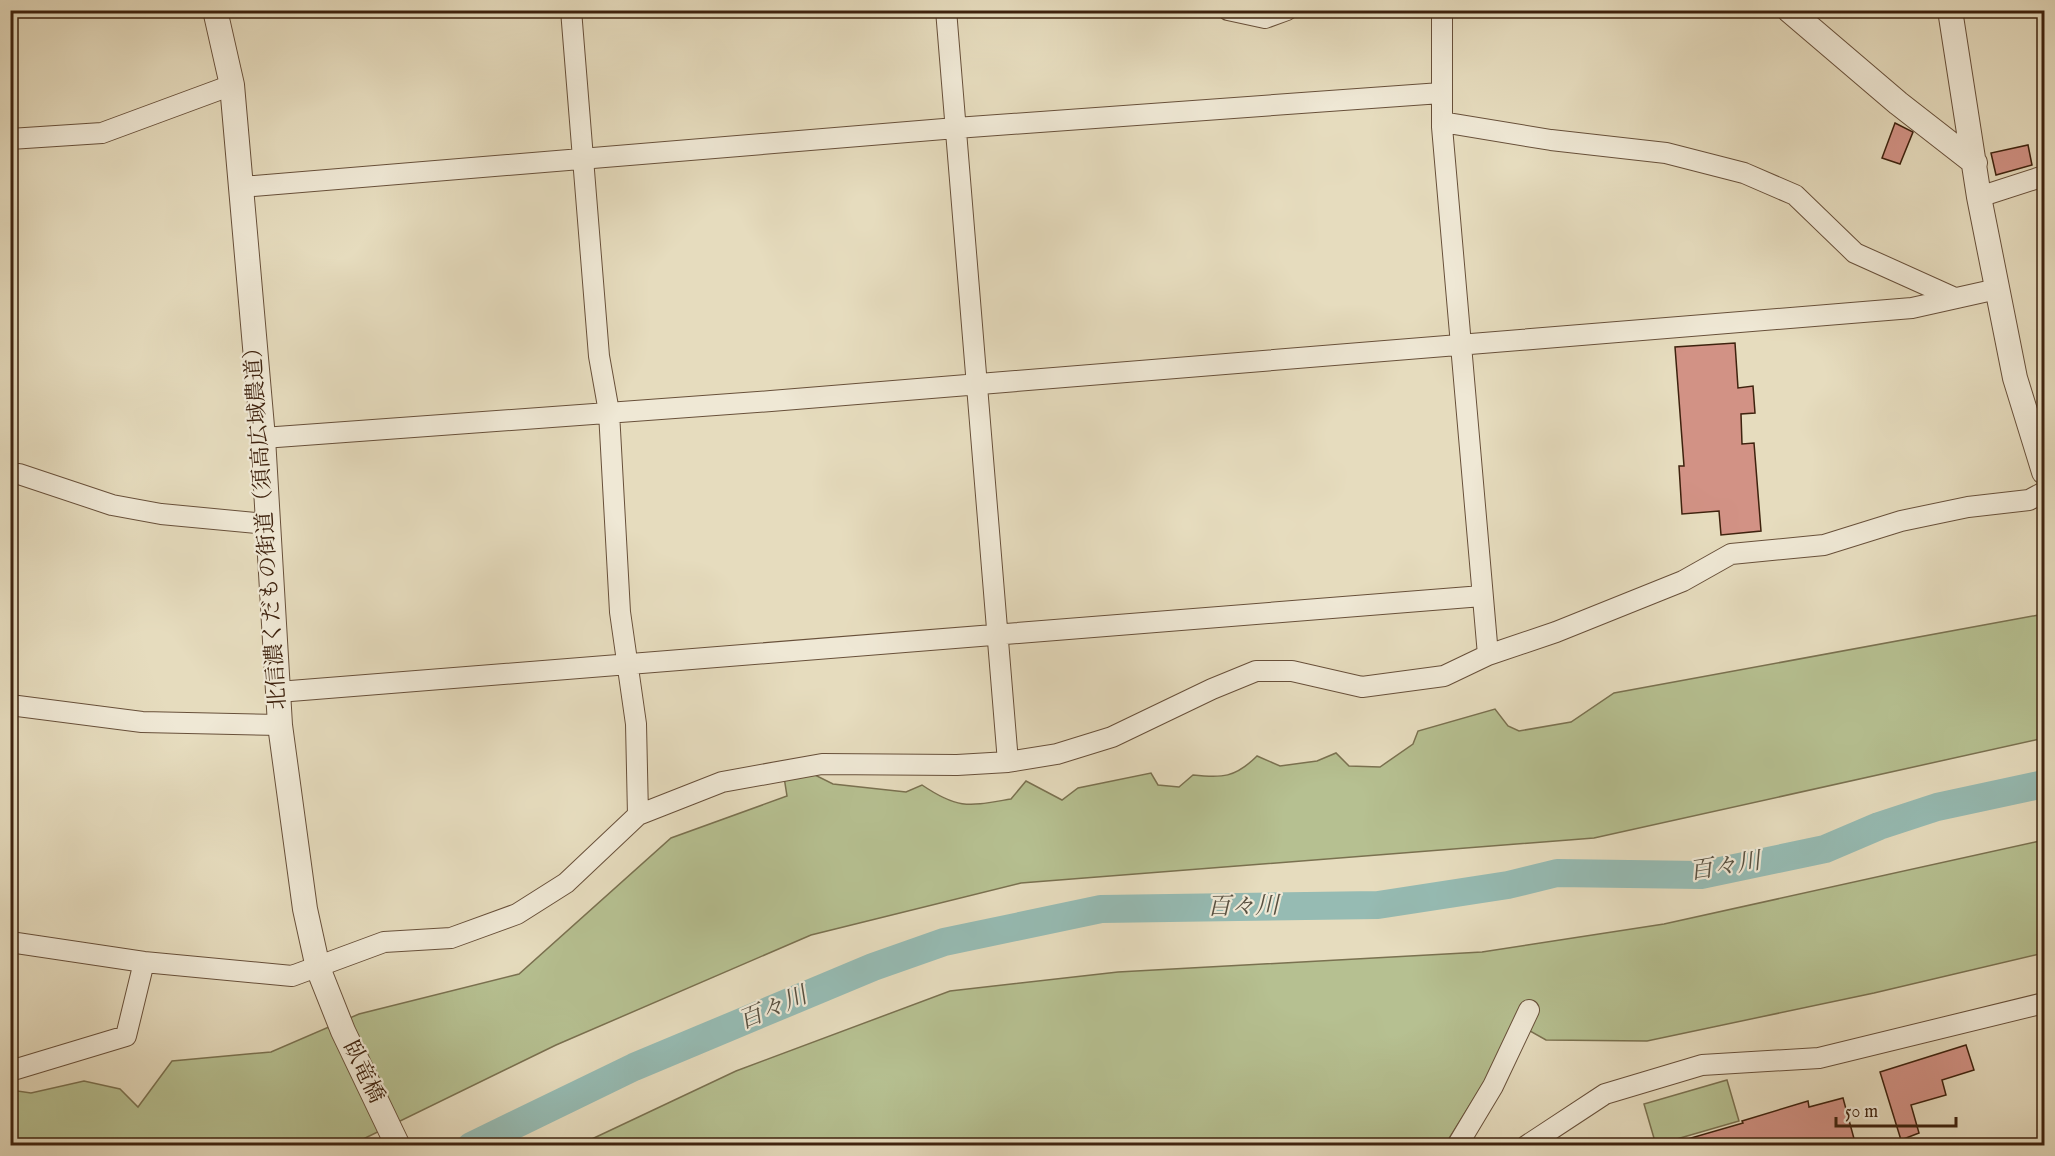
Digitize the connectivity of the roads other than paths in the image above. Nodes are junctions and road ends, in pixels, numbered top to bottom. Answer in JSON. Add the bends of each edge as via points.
{"nodes":[{"id":1,"x":215,"y":10,"type":"edge"},
{"id":2,"x":571,"y":10,"type":"edge"},
{"id":3,"x":946,"y":10,"type":"edge"},
{"id":4,"x":1228,"y":10,"type":"edge"},
{"id":5,"x":1287,"y":10,"type":"edge"},
{"id":6,"x":1442,"y":10,"type":"edge"},
{"id":7,"x":1789,"y":10,"type":"edge"},
{"id":8,"x":1950,"y":10,"type":"edge"},
{"id":9,"x":232,"y":85,"type":"junction"},
{"id":10,"x":1441,"y":93,"type":"junction"},
{"id":11,"x":1442,"y":122,"type":"junction"},
{"id":12,"x":956,"y":128,"type":"junction"},
{"id":13,"x":10,"y":139,"type":"edge"},
{"id":14,"x":583,"y":158,"type":"junction"},
{"id":15,"x":1975,"y":163,"type":"junction"},
{"id":16,"x":2044,"y":176,"type":"edge"},
{"id":17,"x":241,"y":187,"type":"junction"},
{"id":18,"x":1979,"y":197,"type":"junction"},
{"id":19,"x":1997,"y":289,"type":"junction"},
{"id":20,"x":1955,"y":298,"type":"junction"},
{"id":21,"x":1461,"y":346,"type":"junction"},
{"id":22,"x":975,"y":382,"type":"junction"},
{"id":23,"x":609,"y":412,"type":"junction"},
{"id":24,"x":263,"y":438,"type":"junction"},
{"id":25,"x":2044,"y":472,"type":"edge"},
{"id":26,"x":10,"y":474,"type":"edge"},
{"id":27,"x":2044,"y":492,"type":"edge"},
{"id":28,"x":266,"y":524,"type":"junction"},
{"id":29,"x":1482,"y":596,"type":"junction"},
{"id":30,"x":997,"y":632,"type":"junction"},
{"id":31,"x":1488,"y":655,"type":"junction"},
{"id":32,"x":627,"y":664,"type":"junction"},
{"id":33,"x":278,"y":692,"type":"junction"},
{"id":34,"x":10,"y":705,"type":"edge"},
{"id":35,"x":280,"y":725,"type":"junction"},
{"id":36,"x":1008,"y":762,"type":"junction"},
{"id":37,"x":638,"y":815,"type":"junction"},
{"id":38,"x":10,"y":942,"type":"edge"},
{"id":39,"x":144,"y":962,"type":"junction"},
{"id":40,"x":318,"y":968,"type":"junction"},
{"id":41,"x":2044,"y":1003,"type":"edge"},
{"id":42,"x":1529,"y":1010,"type":"dead end"},
{"id":43,"x":343,"y":1031,"type":"joint"},
{"id":44,"x":10,"y":1071,"type":"edge"},
{"id":45,"x":398,"y":1146,"type":"edge"},
{"id":46,"x":1457,"y":1146,"type":"edge"},
{"id":47,"x":1526,"y":1146,"type":"edge"}],
"edges":[{"from":1,"to":9,"type":"street","name":"北信濃くだもの街道（須高広域農道）"},
{"from":2,"to":14,"type":"street"},
{"from":3,"to":12,"type":"street"},
{"from":4,"to":5,"type":"street","via":[[1265,18]]},
{"from":6,"to":10,"type":"street"},
{"from":7,"to":15,"type":"street"},
{"from":8,"to":15,"type":"street"},
{"from":9,"to":13,"type":"street","via":[[102,134]]},
{"from":9,"to":17,"type":"street","name":"北信濃くだもの街道（須高広域農道）"},
{"from":10,"to":11,"type":"street"},
{"from":10,"to":12,"type":"street"},
{"from":11,"to":20,"type":"street","via":[[1666,153],[1744,173],[1795,195],[1855,253]]},
{"from":11,"to":21,"type":"street"},
{"from":12,"to":14,"type":"street"},
{"from":12,"to":22,"type":"street"},
{"from":14,"to":17,"type":"street"},
{"from":14,"to":23,"type":"street","via":[[599,356]]},
{"from":15,"to":18,"type":"street"},
{"from":16,"to":18,"type":"street"},
{"from":17,"to":24,"type":"street","name":"北信濃くだもの街道（須高広域農道）"},
{"from":18,"to":19,"type":"street"},
{"from":19,"to":20,"type":"street"},
{"from":19,"to":25,"type":"street","via":[[2015,378]]},
{"from":20,"to":21,"type":"street","via":[[1912,308]]},
{"from":21,"to":22,"type":"street"},
{"from":21,"to":29,"type":"street"},
{"from":22,"to":23,"type":"street"},
{"from":22,"to":30,"type":"street"},
{"from":23,"to":24,"type":"street"},
{"from":23,"to":32,"type":"street","via":[[620,612]]},
{"from":24,"to":28,"type":"street","name":"北信濃くだもの街道（須高広域農道）"},
{"from":26,"to":28,"type":"street","via":[[112,505]]},
{"from":27,"to":31,"type":"street","via":[[2029,500],[1968,507],[1902,521],[1824,544],[1731,554],[1683,581]]},
{"from":28,"to":33,"type":"street","name":"北信濃くだもの街道（須高広域農道）"},
{"from":29,"to":30,"type":"street"},
{"from":29,"to":31,"type":"street"},
{"from":30,"to":32,"type":"street"},
{"from":30,"to":36,"type":"street"},
{"from":31,"to":36,"type":"street","via":[[1444,676],[1362,687],[1292,670],[1256,671],[1112,738],[1057,754]]},
{"from":32,"to":33,"type":"street"},
{"from":32,"to":37,"type":"street","via":[[636,724]]},
{"from":33,"to":35,"type":"street","name":"北信濃くだもの街道（須高広域農道）"},
{"from":34,"to":35,"type":"street","via":[[142,722]]},
{"from":35,"to":40,"type":"street","name":"北信濃くだもの街道（須高広域農道）","via":[[305,909]]},
{"from":36,"to":37,"type":"street","via":[[822,764],[722,782]]},
{"from":37,"to":40,"type":"street","via":[[566,883],[517,914],[451,938],[384,942]]},
{"from":38,"to":39,"type":"street"},
{"from":39,"to":40,"type":"street","via":[[292,976]]},
{"from":39,"to":44,"type":"street","via":[[126,1036]]},
{"from":40,"to":43,"type":"street","name":"北信濃くだもの街道（須高広域農道）"},
{"from":41,"to":47,"type":"street","via":[[1819,1058],[1702,1065],[1605,1094]]},
{"from":42,"to":46,"type":"street","via":[[1493,1086]]},
{"from":43,"to":45,"type":"street","name":"臥竜橋"}]}
